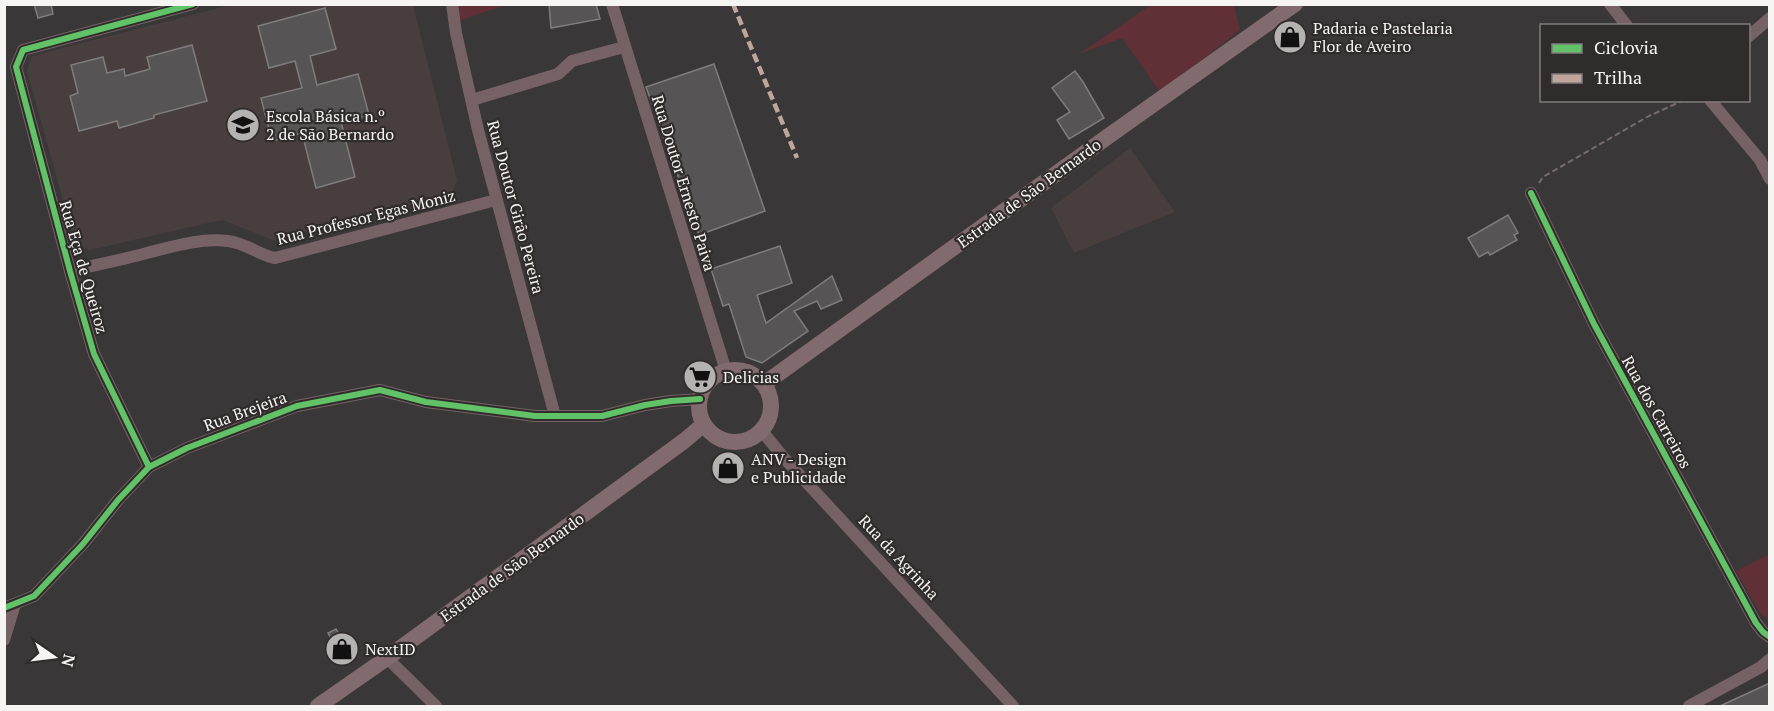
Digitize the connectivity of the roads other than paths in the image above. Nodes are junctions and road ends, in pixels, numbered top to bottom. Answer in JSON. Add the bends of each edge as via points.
{"nodes":[{"id":1,"x":193,"y":4,"type":"edge"},
{"id":2,"x":452,"y":4,"type":"edge"},
{"id":3,"x":612,"y":4,"type":"edge"},
{"id":4,"x":1295,"y":4,"type":"edge"},
{"id":5,"x":1610,"y":4,"type":"edge"},
{"id":6,"x":1770,"y":18,"type":"edge"},
{"id":7,"x":1625,"y":24,"type":"edge"},
{"id":8,"x":1750,"y":37,"type":"edge"},
{"id":9,"x":624,"y":46,"type":"junction"},
{"id":10,"x":472,"y":100,"type":"junction"},
{"id":11,"x":1712,"y":102,"type":"edge"},
{"id":12,"x":1770,"y":179,"type":"edge"},
{"id":13,"x":1531,"y":193,"type":"road end"},
{"id":14,"x":496,"y":200,"type":"junction"},
{"id":15,"x":70,"y":270,"type":"junction"},
{"id":16,"x":726,"y":371,"type":"junction"},
{"id":17,"x":764,"y":384,"type":"junction"},
{"id":18,"x":700,"y":399,"type":"junction"},
{"id":19,"x":555,"y":416,"type":"junction"},
{"id":20,"x":704,"y":424,"type":"junction"},
{"id":21,"x":762,"y":431,"type":"junction"},
{"id":22,"x":149,"y":467,"type":"junction"},
{"id":23,"x":10,"y":606,"type":"edge"},
{"id":24,"x":1770,"y":637,"type":"edge"},
{"id":25,"x":4,"y":639,"type":"edge"},
{"id":26,"x":387,"y":658,"type":"junction"},
{"id":27,"x":1770,"y":659,"type":"edge"},
{"id":28,"x":318,"y":706,"type":"edge"},
{"id":29,"x":436,"y":706,"type":"edge"},
{"id":30,"x":1013,"y":706,"type":"edge"},
{"id":31,"x":1689,"y":706,"type":"edge"}],
"edges":[{"from":1,"to":15,"type":"street","name":"Rua Eça de Queiroz","via":[[22,50],[16,67]]},
{"from":2,"to":10,"type":"street","name":"Rua Doutor Girão Pereira"},
{"from":3,"to":9,"type":"street","name":"Rua Doutor Ernesto Paiva"},
{"from":4,"to":17,"type":"main road","name":"Estrada de São Bernardo"},
{"from":5,"to":7,"type":"street"},
{"from":6,"to":8,"type":"street"},
{"from":9,"to":10,"type":"street","via":[[572,61],[558,74]]},
{"from":9,"to":16,"type":"street","name":"Rua Doutor Ernesto Paiva"},
{"from":10,"to":14,"type":"street","name":"Rua Doutor Girão Pereira"},
{"from":11,"to":12,"type":"street","via":[[1760,160]]},
{"from":13,"to":24,"type":"street","name":"Rua dos Carreiros","via":[[1631,394],[1756,623]]},
{"from":14,"to":15,"type":"street","name":"Rua Professor Egas Moniz","via":[[275,258],[230,241],[202,240]]},
{"from":14,"to":19,"type":"street","name":"Rua Doutor Girão Pereira"},
{"from":15,"to":22,"type":"street","name":"Rua Eça de Queiroz","via":[[94,354]]},
{"from":16,"to":17,"type":"main road","via":[[747,372]]},
{"from":16,"to":18,"type":"main road","via":[[709,381]]},
{"from":17,"to":21,"type":"main road","via":[[771,413]]},
{"from":18,"to":19,"type":"street","name":"Rua Brejeira","via":[[671,400],[602,416]]},
{"from":18,"to":20,"type":"main road"},
{"from":19,"to":22,"type":"street","name":"Rua Brejeira","via":[[426,402],[380,390],[297,406],[187,448]]},
{"from":20,"to":21,"type":"main road","via":[[711,433],[731,442],[753,438]]},
{"from":20,"to":26,"type":"main road","name":"Estrada de São Bernardo"},
{"from":21,"to":30,"type":"street","name":"Rua da Agrinha"},
{"from":22,"to":23,"type":"street","name":"Rua Brejeira","via":[[34,596]]},
{"from":23,"to":25,"type":"street"},
{"from":26,"to":28,"type":"main road","name":"Estrada de São Bernardo"},
{"from":26,"to":29,"type":"street"},
{"from":27,"to":31,"type":"street","via":[[1761,668]]}]}
